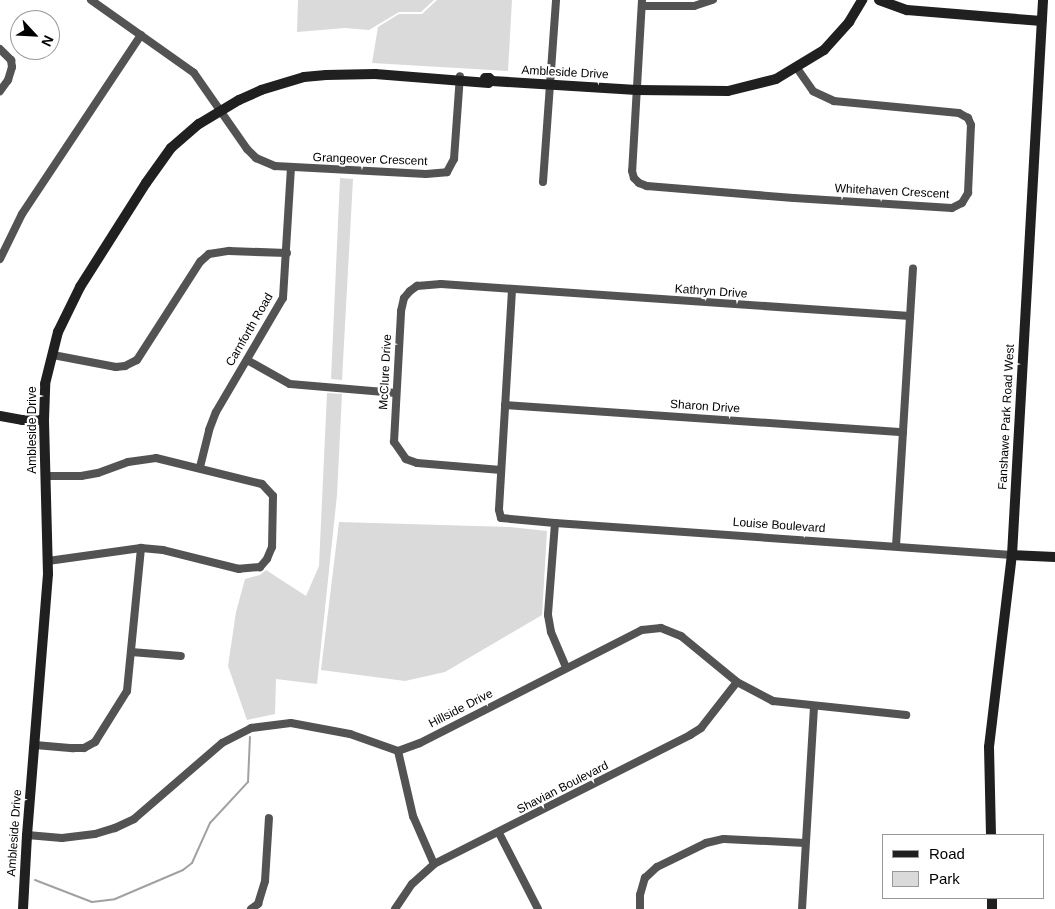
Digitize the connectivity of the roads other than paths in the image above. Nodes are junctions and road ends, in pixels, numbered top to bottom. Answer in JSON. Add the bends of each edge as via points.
{"nodes":[{"id":1,"x":92,"y":0,"type":"edge"},
{"id":2,"x":556,"y":0,"type":"edge"},
{"id":3,"x":713,"y":0,"type":"edge"},
{"id":4,"x":862,"y":0,"type":"edge"},
{"id":5,"x":879,"y":0,"type":"edge"},
{"id":6,"x":1043,"y":0,"type":"edge"},
{"id":7,"x":642,"y":3,"type":"edge"},
{"id":8,"x":1042,"y":21,"type":"junction"},
{"id":9,"x":141,"y":36,"type":"junction"},
{"id":10,"x":0,"y":49,"type":"edge"},
{"id":11,"x":796,"y":67,"type":"junction"},
{"id":12,"x":460,"y":78,"type":"junction"},
{"id":13,"x":550,"y":84,"type":"junction"},
{"id":14,"x":637,"y":90,"type":"junction"},
{"id":15,"x":0,"y":91,"type":"edge"},
{"id":16,"x":220,"y":110,"type":"junction"},
{"id":17,"x":291,"y":168,"type":"junction"},
{"id":18,"x":543,"y":182,"type":"dead end"},
{"id":19,"x":287,"y":253,"type":"junction"},
{"id":20,"x":0,"y":259,"type":"edge"},
{"id":21,"x":913,"y":269,"type":"dead end"},
{"id":22,"x":512,"y":290,"type":"junction"},
{"id":23,"x":910,"y":316,"type":"junction"},
{"id":24,"x":53,"y":355,"type":"junction"},
{"id":25,"x":247,"y":360,"type":"junction"},
{"id":26,"x":396,"y":393,"type":"junction"},
{"id":27,"x":505,"y":405,"type":"junction"},
{"id":28,"x":0,"y":416,"type":"edge"},
{"id":29,"x":44,"y":420,"type":"junction"},
{"id":30,"x":903,"y":432,"type":"junction"},
{"id":31,"x":200,"y":467,"type":"junction"},
{"id":32,"x":502,"y":470,"type":"junction"},
{"id":33,"x":46,"y":476,"type":"junction"},
{"id":34,"x":555,"y":524,"type":"junction"},
{"id":35,"x":896,"y":546,"type":"junction"},
{"id":36,"x":141,"y":548,"type":"junction"},
{"id":37,"x":1012,"y":555,"type":"junction"},
{"id":38,"x":1055,"y":557,"type":"edge"},
{"id":39,"x":48,"y":561,"type":"junction"},
{"id":40,"x":131,"y":652,"type":"junction"},
{"id":41,"x":181,"y":656,"type":"dead end"},
{"id":42,"x":566,"y":668,"type":"junction"},
{"id":43,"x":737,"y":682,"type":"junction"},
{"id":44,"x":814,"y":706,"type":"junction"},
{"id":45,"x":906,"y":715,"type":"dead end"},
{"id":46,"x":34,"y":745,"type":"junction"},
{"id":47,"x":398,"y":751,"type":"junction"},
{"id":48,"x":268,"y":818,"type":"dead end"},
{"id":49,"x":499,"y":833,"type":"junction"},
{"id":50,"x":990,"y":834,"type":"edge"},
{"id":51,"x":27,"y":835,"type":"junction"},
{"id":52,"x":805,"y":843,"type":"junction"},
{"id":53,"x":434,"y":864,"type":"junction"},
{"id":54,"x":23,"y":909,"type":"edge"},
{"id":55,"x":251,"y":909,"type":"edge"},
{"id":56,"x":395,"y":909,"type":"edge"},
{"id":57,"x":538,"y":909,"type":"edge"},
{"id":58,"x":640,"y":909,"type":"edge"},
{"id":59,"x":802,"y":909,"type":"edge"}],
"edges":[{"from":1,"to":9,"type":"street","name":"Grangeover Crescent"},
{"from":2,"to":13,"type":"street"},
{"from":3,"to":7,"type":"street","via":[[694,6]]},
{"from":4,"to":11,"type":"street","name":"Ambleside Drive","via":[[849,22],[824,50]]},
{"from":5,"to":8,"type":"street","via":[[907,10]]},
{"from":6,"to":8,"type":"street","name":"Fanshawe Park Road West"},
{"from":7,"to":14,"type":"street"},
{"from":8,"to":37,"type":"street","name":"Fanshawe Park Road West"},
{"from":9,"to":16,"type":"street","name":"Grangeover Crescent","via":[[194,73]]},
{"from":9,"to":20,"type":"street","via":[[22,214]]},
{"from":10,"to":15,"type":"street","via":[[11,60],[12,67]]},
{"from":11,"to":14,"type":"street","name":"Ambleside Drive","via":[[776,79],[728,91]]},
{"from":11,"to":14,"type":"street","name":"Whitehaven Crescent","via":[[813,90],[834,102],[959,113],[968,118],[971,125],[968,194],[962,203],[952,208],[647,186],[634,178],[632,171]]},
{"from":12,"to":13,"type":"street","name":"Ambleside Drive"},
{"from":12,"to":16,"type":"street","name":"Ambleside Drive","via":[[378,72],[304,78],[261,90]]},
{"from":12,"to":17,"type":"street","name":"Grangeover Crescent","via":[[454,159],[447,172],[426,174]]},
{"from":13,"to":14,"type":"street","name":"Ambleside Drive"},
{"from":13,"to":18,"type":"street"},
{"from":16,"to":17,"type":"street","name":"Grangeover Crescent","via":[[256,158]]},
{"from":16,"to":24,"type":"street","name":"Ambleside Drive","via":[[171,148],[146,183],[76,294],[58,332]]},
{"from":17,"to":19,"type":"street","name":"Carnforth Road"},
{"from":19,"to":24,"type":"street","via":[[229,251],[209,254],[200,262],[144,351],[126,366]]},
{"from":19,"to":25,"type":"street","name":"Carnforth Road","via":[[283,298]]},
{"from":21,"to":23,"type":"street"},
{"from":22,"to":23,"type":"street","name":"Kathryn Drive"},
{"from":22,"to":26,"type":"street","name":"McClure Drive","via":[[434,284],[418,286],[410,291],[404,298],[401,311]]},
{"from":22,"to":27,"type":"street"},
{"from":23,"to":30,"type":"street"},
{"from":24,"to":29,"type":"street","name":"Ambleside Drive","via":[[45,384]]},
{"from":25,"to":26,"type":"street","via":[[290,384]]},
{"from":25,"to":31,"type":"street","name":"Carnforth Road","via":[[216,412]]},
{"from":26,"to":32,"type":"street","name":"McClure Drive","via":[[394,442],[406,459],[417,463]]},
{"from":27,"to":30,"type":"street","name":"Sharon Drive"},
{"from":27,"to":32,"type":"street"},
{"from":28,"to":29,"type":"street"},
{"from":29,"to":33,"type":"street","name":"Ambleside Drive"},
{"from":30,"to":35,"type":"street"},
{"from":31,"to":33,"type":"street","via":[[156,458],[128,462],[98,474]]},
{"from":31,"to":36,"type":"street","via":[[268,488],[273,496],[272,547],[267,559],[260,567],[239,570],[163,550]]},
{"from":32,"to":34,"type":"street","name":"Louise Boulevard","via":[[501,518]]},
{"from":33,"to":39,"type":"street","name":"Ambleside Drive"},
{"from":34,"to":35,"type":"street","name":"Louise Boulevard"},
{"from":34,"to":42,"type":"street","via":[[548,615],[551,632]]},
{"from":35,"to":37,"type":"street","name":"Louise Boulevard"},
{"from":36,"to":39,"type":"street"},
{"from":36,"to":40,"type":"street"},
{"from":37,"to":38,"type":"street","name":"Louise Boulevard"},
{"from":37,"to":50,"type":"street","name":"Fanshawe Park Road West","via":[[989,747]]},
{"from":39,"to":46,"type":"street","name":"Ambleside Drive"},
{"from":40,"to":41,"type":"street"},
{"from":40,"to":46,"type":"street","via":[[127,691],[95,742],[84,748]]},
{"from":42,"to":43,"type":"street","name":"Hillside Drive","via":[[642,630],[661,628],[681,636]]},
{"from":42,"to":47,"type":"street","name":"Hillside Drive","via":[[420,743]]},
{"from":43,"to":44,"type":"street","name":"Hillside Drive","via":[[773,701]]},
{"from":43,"to":49,"type":"street","name":"Shavian Boulevard","via":[[701,728],[690,735]]},
{"from":44,"to":45,"type":"street","name":"Hillside Drive"},
{"from":44,"to":52,"type":"street"},
{"from":46,"to":51,"type":"street","name":"Ambleside Drive"},
{"from":47,"to":51,"type":"street","via":[[350,734],[292,723],[251,728],[222,743],[134,819],[95,834],[62,838]]},
{"from":47,"to":53,"type":"street","via":[[413,816]]},
{"from":48,"to":55,"type":"street","via":[[265,881],[258,904]]},
{"from":49,"to":53,"type":"street","name":"Shavian Boulevard"},
{"from":49,"to":57,"type":"street"},
{"from":51,"to":54,"type":"street","name":"Ambleside Drive"},
{"from":52,"to":58,"type":"street","via":[[724,839],[706,843],[657,867],[645,878]]},
{"from":52,"to":59,"type":"street"},
{"from":53,"to":56,"type":"street","name":"Shavian Boulevard","via":[[412,884]]}]}
